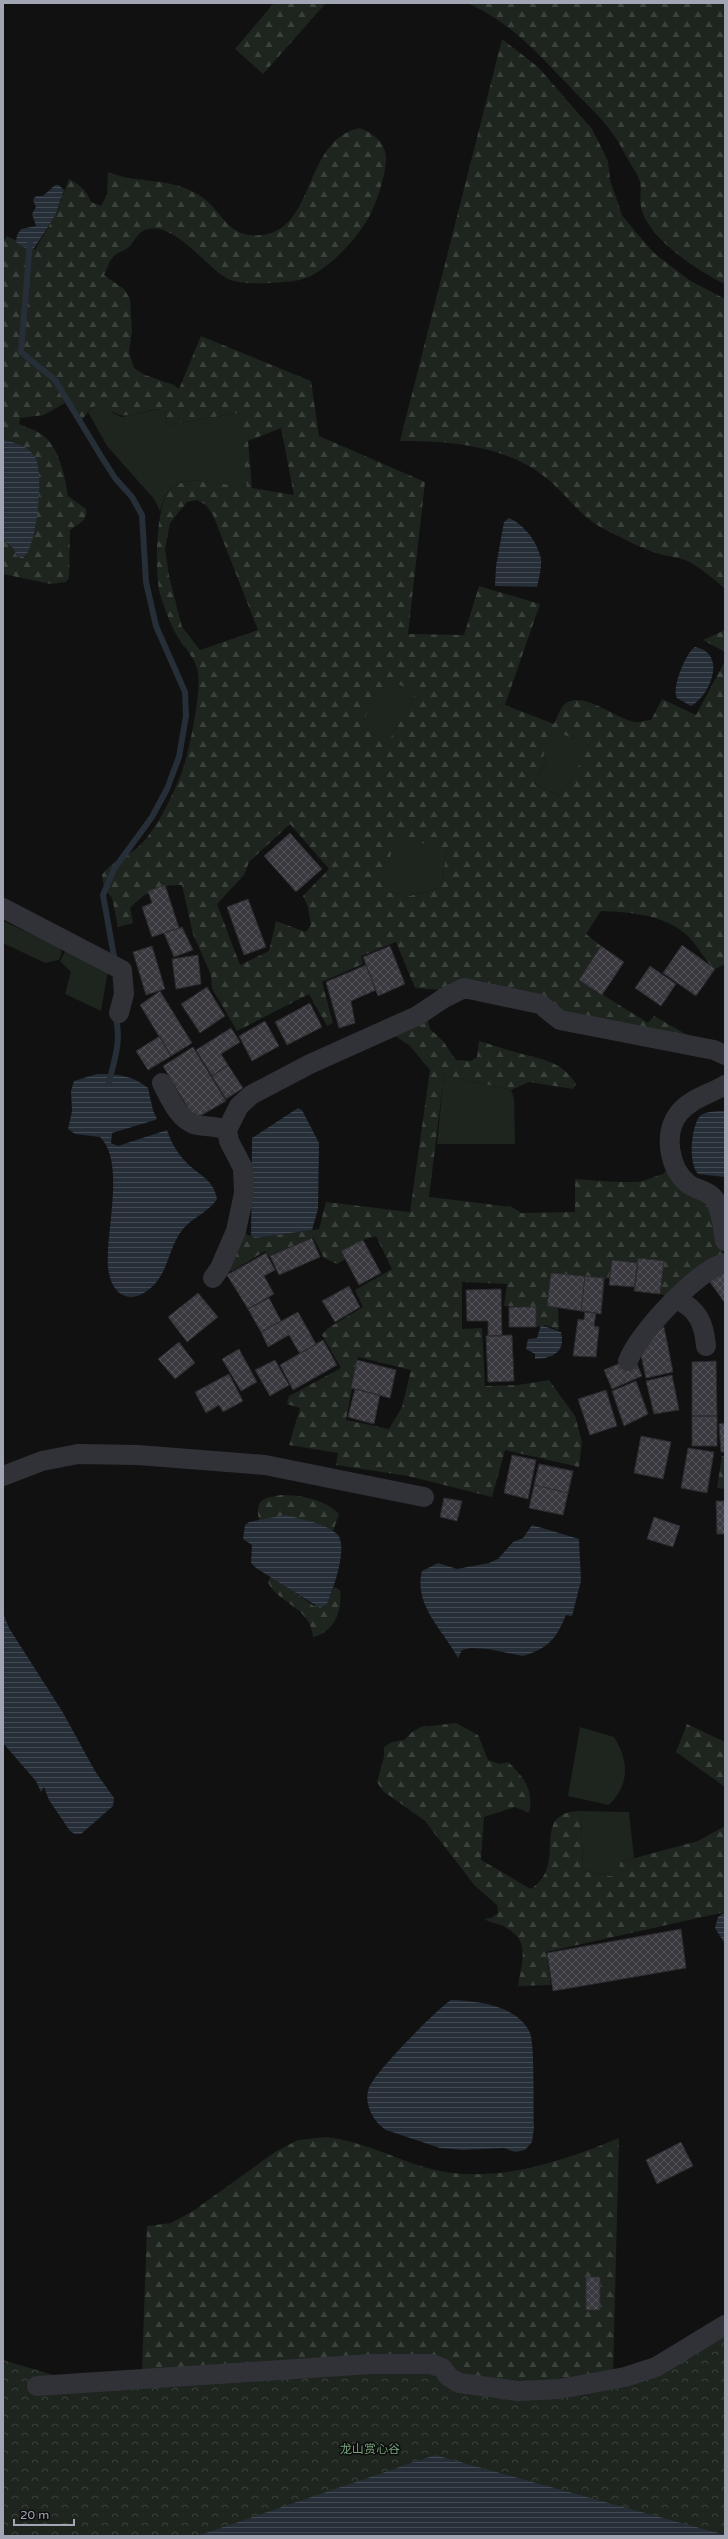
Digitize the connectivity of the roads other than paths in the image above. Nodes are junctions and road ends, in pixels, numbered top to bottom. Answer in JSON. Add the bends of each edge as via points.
{"nodes":[{"id":1,"x":3,"y":908,"type":"edge"},
{"id":2,"x":119,"y":1013,"type":"dead end"},
{"id":3,"x":725,"y":1055,"type":"edge"},
{"id":4,"x":162,"y":1083,"type":"dead end"},
{"id":5,"x":725,"y":1085,"type":"edge"},
{"id":6,"x":227,"y":1130,"type":"junction"},
{"id":7,"x":725,"y":1241,"type":"edge"},
{"id":8,"x":725,"y":1262,"type":"edge"},
{"id":9,"x":213,"y":1278,"type":"dead end"},
{"id":10,"x":676,"y":1299,"type":"junction"},
{"id":11,"x":706,"y":1346,"type":"dead end"},
{"id":12,"x":628,"y":1361,"type":"dead end"},
{"id":13,"x":3,"y":1476,"type":"edge"},
{"id":14,"x":424,"y":1497,"type":"dead end"},
{"id":15,"x":725,"y":2325,"type":"edge"},
{"id":16,"x":37,"y":2386,"type":"dead end"}],
"edges":[{"from":1,"to":2,"type":"street","via":[[122,970],[124,994]]},
{"from":3,"to":6,"type":"street","via":[[714,1050],[560,1020],[540,1004],[464,988],[417,1016],[268,1085],[238,1106]]},
{"from":4,"to":6,"type":"street","via":[[180,1114],[190,1123]]},
{"from":5,"to":7,"type":"street","via":[[697,1098],[679,1113],[673,1124],[670,1151],[676,1171],[715,1199]]},
{"from":6,"to":9,"type":"street","via":[[229,1141],[243,1168],[244,1193],[236,1231]]},
{"from":8,"to":10,"type":"street","via":[[705,1274]]},
{"from":10,"to":11,"type":"street","via":[[690,1307],[704,1324]]},
{"from":10,"to":12,"type":"street","via":[[643,1334]]},
{"from":13,"to":14,"type":"street","via":[[42,1461],[78,1454],[138,1455],[265,1465]]},
{"from":15,"to":16,"type":"street","via":[[656,2367],[624,2377],[560,2389],[518,2391],[459,2383],[449,2378],[442,2368],[431,2364],[371,2364]]}]}
